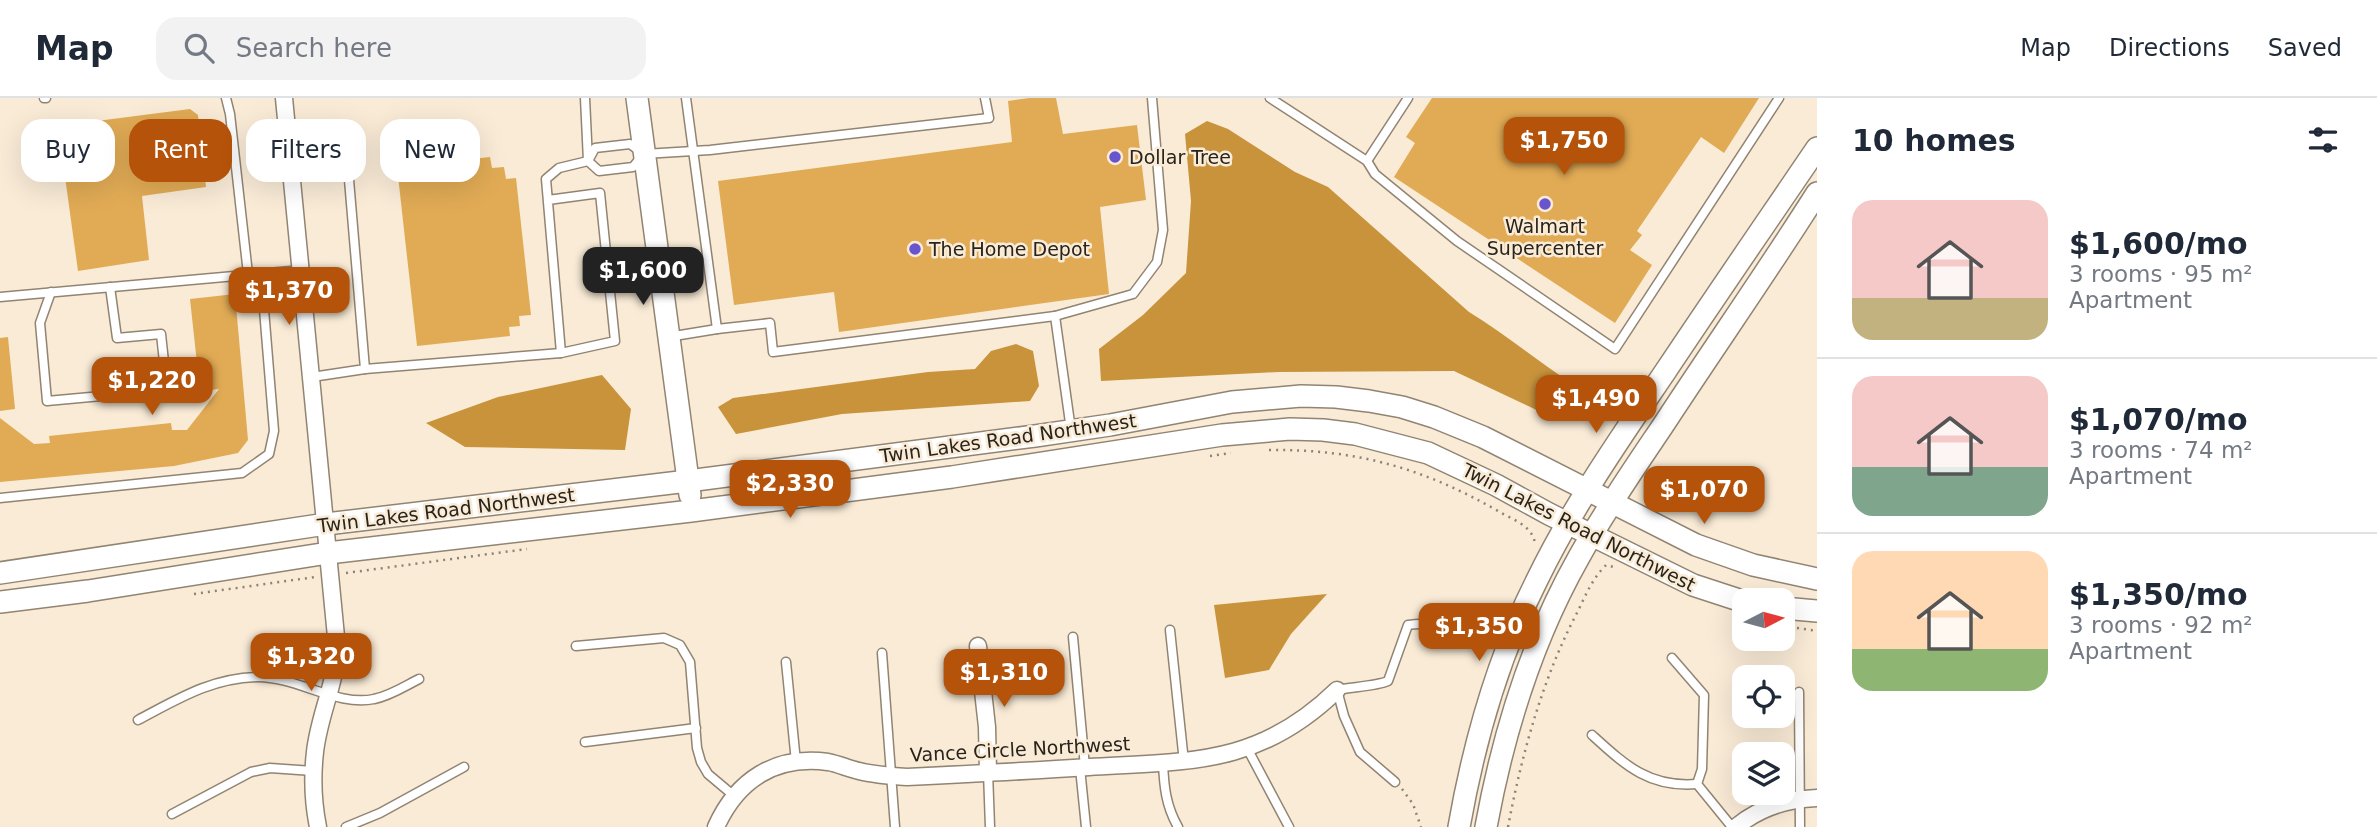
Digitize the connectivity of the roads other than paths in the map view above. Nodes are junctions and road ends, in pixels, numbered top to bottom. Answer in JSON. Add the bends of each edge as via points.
{"nodes":[{"id":1,"x":226,"y":98,"type":"edge"},
{"id":2,"x":284,"y":98,"type":"edge"},
{"id":3,"x":585,"y":98,"type":"edge"},
{"id":4,"x":637,"y":98,"type":"edge"},
{"id":5,"x":686,"y":98,"type":"edge"},
{"id":6,"x":985,"y":98,"type":"edge"},
{"id":7,"x":1152,"y":98,"type":"edge"},
{"id":8,"x":1270,"y":98,"type":"edge"},
{"id":9,"x":1408,"y":98,"type":"edge"},
{"id":10,"x":1779,"y":98,"type":"edge"},
{"id":11,"x":287,"y":119,"type":"edge"},
{"id":12,"x":1817,"y":148,"type":"edge"},
{"id":13,"x":692,"y":150,"type":"junction"},
{"id":14,"x":644,"y":154,"type":"junction"},
{"id":15,"x":588,"y":161,"type":"junction"},
{"id":16,"x":1367,"y":161,"type":"junction"},
{"id":17,"x":294,"y":182,"type":"edge"},
{"id":18,"x":349,"y":182,"type":"edge"},
{"id":19,"x":1817,"y":193,"type":"edge"},
{"id":20,"x":548,"y":200,"type":"junction"},
{"id":21,"x":302,"y":270,"type":"junction"},
{"id":22,"x":261,"y":273,"type":"junction"},
{"id":23,"x":248,"y":274,"type":"junction"},
{"id":24,"x":110,"y":287,"type":"junction"},
{"id":25,"x":51,"y":292,"type":"junction"},
{"id":26,"x":0,"y":296,"type":"edge"},
{"id":27,"x":1055,"y":316,"type":"junction"},
{"id":28,"x":717,"y":329,"type":"junction"},
{"id":29,"x":667,"y":338,"type":"junction"},
{"id":30,"x":561,"y":353,"type":"junction"},
{"id":31,"x":365,"y":369,"type":"junction"},
{"id":32,"x":312,"y":377,"type":"junction"},
{"id":33,"x":1071,"y":430,"type":"junction"},
{"id":34,"x":688,"y":481,"type":"junction"},
{"id":35,"x":1587,"y":490,"type":"junction"},
{"id":36,"x":0,"y":498,"type":"edge"},
{"id":37,"x":1612,"y":502,"type":"junction"},
{"id":38,"x":691,"y":511,"type":"junction"},
{"id":39,"x":1568,"y":522,"type":"junction"},
{"id":40,"x":326,"y":524,"type":"junction"},
{"id":41,"x":1592,"y":535,"type":"junction"},
{"id":42,"x":328,"y":553,"type":"junction"},
{"id":43,"x":0,"y":573,"type":"edge"},
{"id":44,"x":1817,"y":579,"type":"edge"},
{"id":45,"x":1732,"y":598,"type":"edge"},
{"id":46,"x":0,"y":602,"type":"edge"},
{"id":47,"x":1796,"y":609,"type":"edge"},
{"id":48,"x":1817,"y":611,"type":"edge"},
{"id":49,"x":1482,"y":612,"type":"dead end"},
{"id":50,"x":1170,"y":630,"type":"dead end"},
{"id":51,"x":1073,"y":637,"type":"dead end"},
{"id":52,"x":576,"y":646,"type":"dead end"},
{"id":53,"x":978,"y":646,"type":"dead end"},
{"id":54,"x":882,"y":653,"type":"dead end"},
{"id":55,"x":1672,"y":658,"type":"dead end"},
{"id":56,"x":786,"y":662,"type":"dead end"},
{"id":57,"x":419,"y":679,"type":"dead end"},
{"id":58,"x":1337,"y":690,"type":"junction"},
{"id":59,"x":1800,"y":692,"type":"dead end"},
{"id":60,"x":330,"y":694,"type":"junction"},
{"id":61,"x":138,"y":720,"type":"dead end"},
{"id":62,"x":696,"y":728,"type":"junction"},
{"id":63,"x":1592,"y":734,"type":"dead end"},
{"id":64,"x":585,"y":743,"type":"dead end"},
{"id":65,"x":1247,"y":748,"type":"junction"},
{"id":66,"x":796,"y":762,"type":"junction"},
{"id":67,"x":1184,"y":762,"type":"junction"},
{"id":68,"x":1163,"y":763,"type":"junction"},
{"id":69,"x":464,"y":767,"type":"dead end"},
{"id":70,"x":1083,"y":767,"type":"junction"},
{"id":71,"x":313,"y":771,"type":"junction"},
{"id":72,"x":988,"y":772,"type":"junction"},
{"id":73,"x":892,"y":776,"type":"junction"},
{"id":74,"x":1395,"y":782,"type":"road end"},
{"id":75,"x":1697,"y":784,"type":"junction"},
{"id":76,"x":733,"y":796,"type":"junction"},
{"id":77,"x":1817,"y":798,"type":"edge"},
{"id":78,"x":1800,"y":800,"type":"junction"},
{"id":79,"x":172,"y":814,"type":"dead end"},
{"id":80,"x":318,"y":827,"type":"edge"},
{"id":81,"x":346,"y":827,"type":"edge"},
{"id":82,"x":716,"y":827,"type":"edge"},
{"id":83,"x":895,"y":827,"type":"edge"},
{"id":84,"x":990,"y":827,"type":"edge"},
{"id":85,"x":1086,"y":827,"type":"edge"},
{"id":86,"x":1178,"y":827,"type":"edge"},
{"id":87,"x":1289,"y":827,"type":"edge"},
{"id":88,"x":1459,"y":827,"type":"edge"},
{"id":89,"x":1486,"y":827,"type":"edge"},
{"id":90,"x":1734,"y":827,"type":"edge"},
{"id":91,"x":1800,"y":827,"type":"edge"}],
"edges":[{"from":1,"to":23,"type":"lane"},
{"from":2,"to":11,"type":"street"},
{"from":3,"to":15,"type":"lane"},
{"from":4,"to":14,"type":"street"},
{"from":5,"to":13,"type":"lane"},
{"from":6,"to":13,"type":"lane","via":[[989,118]]},
{"from":7,"to":27,"type":"lane","via":[[1163,230],[1157,261],[1133,294]]},
{"from":8,"to":16,"type":"lane"},
{"from":9,"to":16,"type":"lane"},
{"from":10,"to":16,"type":"lane","via":[[1615,349],[1457,241],[1375,174]]},
{"from":12,"to":35,"type":"street"},
{"from":13,"to":14,"type":"lane"},
{"from":13,"to":28,"type":"lane"},
{"from":14,"to":15,"type":"lane","via":[[633,167],[599,171]]},
{"from":14,"to":15,"type":"lane","via":[[630,144],[595,148]]},
{"from":14,"to":29,"type":"street"},
{"from":15,"to":20,"type":"lane","via":[[559,167],[546,179]]},
{"from":17,"to":21,"type":"street"},
{"from":18,"to":31,"type":"lane"},
{"from":19,"to":37,"type":"street"},
{"from":20,"to":30,"type":"lane"},
{"from":20,"to":30,"type":"lane","via":[[600,193],[615,341]]},
{"from":21,"to":22,"type":"lane"},
{"from":21,"to":32,"type":"street"},
{"from":22,"to":23,"type":"lane"},
{"from":22,"to":36,"type":"lane","via":[[274,431],[269,454],[242,473]]},
{"from":23,"to":24,"type":"lane"},
{"from":24,"to":25,"type":"lane"},
{"from":24,"to":25,"type":"lane","via":[[117,338],[161,334],[167,390],[47,401],[40,323]]},
{"from":25,"to":26,"type":"lane"},
{"from":27,"to":28,"type":"lane","via":[[774,352],[770,323]]},
{"from":27,"to":33,"type":"lane"},
{"from":28,"to":29,"type":"lane"},
{"from":29,"to":34,"type":"street"},
{"from":30,"to":31,"type":"lane"},
{"from":31,"to":32,"type":"lane"},
{"from":32,"to":40,"type":"street"},
{"from":33,"to":34,"type":"street","name":"Twin Lakes Road Northwest"},
{"from":33,"to":35,"type":"street","name":"Twin Lakes Road Northwest","via":[[1232,402],[1336,397],[1434,417]]},
{"from":34,"to":38,"type":"street"},
{"from":34,"to":40,"type":"street","name":"Twin Lakes Road Northwest"},
{"from":35,"to":37,"type":"street","name":"Twin Lakes Road Northwest"},
{"from":35,"to":39,"type":"street"},
{"from":37,"to":41,"type":"street"},
{"from":37,"to":44,"type":"street","name":"Twin Lakes Road Northwest","via":[[1714,552]]},
{"from":38,"to":39,"type":"street","name":"Twin Lakes Road Northwest","via":[[1290,429],[1355,434],[1428,453]]},
{"from":38,"to":42,"type":"street","name":"Twin Lakes Road Northwest"},
{"from":39,"to":41,"type":"street","name":"Twin Lakes Road Northwest"},
{"from":39,"to":88,"type":"street","via":[[1503,659],[1488,702]]},
{"from":40,"to":42,"type":"street"},
{"from":40,"to":43,"type":"street","name":"Twin Lakes Road Northwest"},
{"from":41,"to":45,"type":"street","name":"Twin Lakes Road Northwest","via":[[1693,585]]},
{"from":41,"to":89,"type":"street","via":[[1561,593],[1525,679]]},
{"from":42,"to":46,"type":"street","name":"Twin Lakes Road Northwest"},
{"from":42,"to":60,"type":"street","via":[[337,646]]},
{"from":47,"to":48,"type":"street"},
{"from":49,"to":58,"type":"lane","via":[[1408,625],[1388,681]]},
{"from":50,"to":67,"type":"lane"},
{"from":51,"to":70,"type":"lane"},
{"from":52,"to":62,"type":"lane","via":[[664,638],[675,641],[690,662]]},
{"from":53,"to":72,"type":"street"},
{"from":54,"to":73,"type":"lane"},
{"from":55,"to":75,"type":"lane","via":[[1704,695],[1702,769]]},
{"from":56,"to":66,"type":"lane"},
{"from":57,"to":60,"type":"lane","via":[[375,699],[360,701]]},
{"from":58,"to":65,"type":"street","name":"Vance Circle Northwest","via":[[1300,723]]},
{"from":58,"to":74,"type":"lane","via":[[1360,752]]},
{"from":59,"to":78,"type":"lane"},
{"from":60,"to":61,"type":"lane","via":[[277,679],[234,680],[201,687]]},
{"from":60,"to":71,"type":"street"},
{"from":62,"to":64,"type":"lane"},
{"from":62,"to":76,"type":"lane","via":[[704,769]]},
{"from":63,"to":75,"type":"lane","via":[[1627,767],[1672,785]]},
{"from":65,"to":67,"type":"street","name":"Vance Circle Northwest"},
{"from":65,"to":87,"type":"lane"},
{"from":66,"to":73,"type":"street","name":"Vance Circle Northwest","via":[[828,762]]},
{"from":66,"to":76,"type":"street","name":"Vance Circle Northwest","via":[[756,776]]},
{"from":67,"to":68,"type":"street","name":"Vance Circle Northwest"},
{"from":68,"to":70,"type":"street","name":"Vance Circle Northwest"},
{"from":68,"to":86,"type":"lane","via":[[1167,807]]},
{"from":69,"to":81,"type":"lane"},
{"from":70,"to":72,"type":"street","name":"Vance Circle Northwest"},
{"from":70,"to":85,"type":"lane"},
{"from":71,"to":79,"type":"lane","via":[[270,768],[251,772]]},
{"from":71,"to":80,"type":"street"},
{"from":72,"to":73,"type":"street","name":"Vance Circle Northwest"},
{"from":72,"to":84,"type":"lane"},
{"from":73,"to":83,"type":"lane"},
{"from":75,"to":90,"type":"lane"},
{"from":76,"to":82,"type":"street","name":"Vance Circle Northwest"},
{"from":77,"to":78,"type":"street"},
{"from":78,"to":90,"type":"street","via":[[1756,813]]},
{"from":78,"to":91,"type":"lane"}]}
